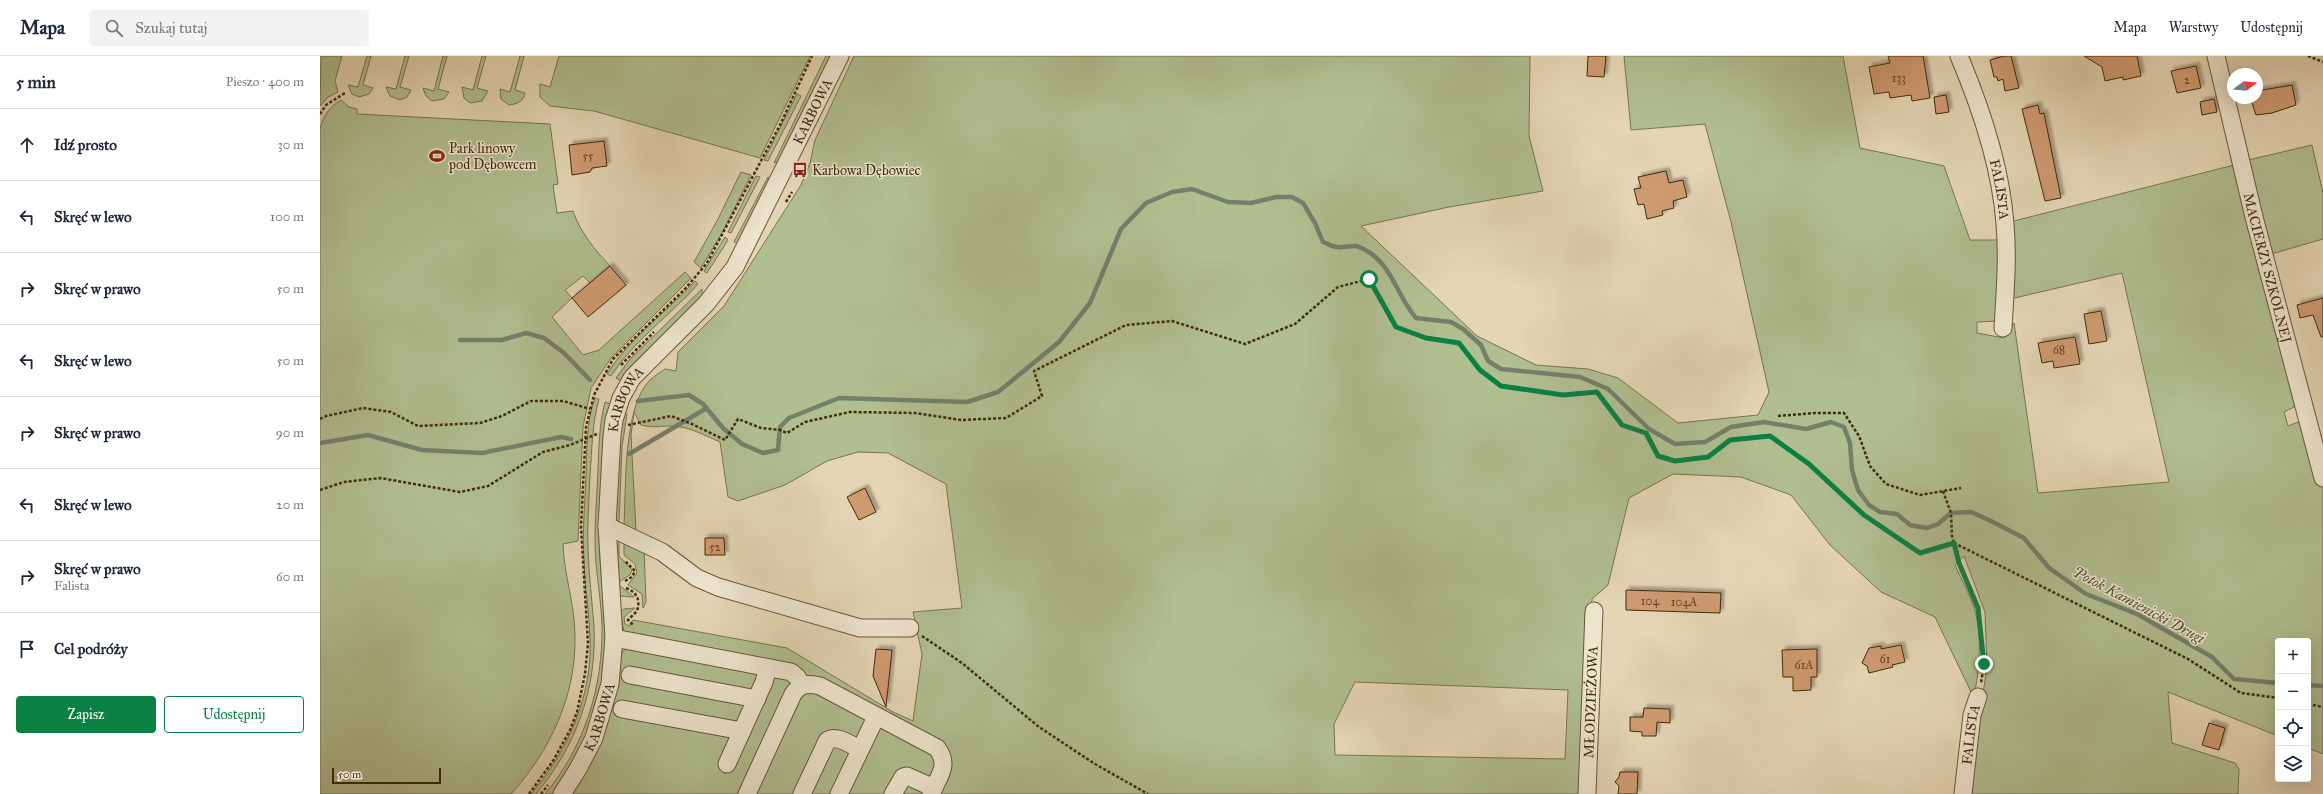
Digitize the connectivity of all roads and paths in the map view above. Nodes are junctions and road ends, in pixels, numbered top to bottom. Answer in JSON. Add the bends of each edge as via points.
{"nodes":[{"id":1,"x":812,"y":56,"type":"edge"},
{"id":2,"x":840,"y":56,"type":"edge"},
{"id":3,"x":1959,"y":56,"type":"edge"},
{"id":4,"x":2216,"y":56,"type":"edge"},
{"id":5,"x":2308,"y":56,"type":"edge"},
{"id":6,"x":2323,"y":62,"type":"edge"},
{"id":7,"x":345,"y":93,"type":"dead end"},
{"id":8,"x":320,"y":114,"type":"edge"},
{"id":9,"x":794,"y":186,"type":"dead end"},
{"id":10,"x":785,"y":204,"type":"dead end"},
{"id":11,"x":658,"y":328,"type":"dead end"},
{"id":12,"x":2003,"y":328,"type":"dead end"},
{"id":13,"x":617,"y":370,"type":"dead end"},
{"id":14,"x":590,"y":408,"type":"junction"},
{"id":15,"x":1778,"y":416,"type":"dead end"},
{"id":16,"x":320,"y":419,"type":"edge"},
{"id":17,"x":629,"y":419,"type":"dead end"},
{"id":18,"x":627,"y":425,"type":"junction"},
{"id":19,"x":597,"y":427,"type":"dead end"},
{"id":20,"x":626,"y":429,"type":"dead end"},
{"id":21,"x":596,"y":434,"type":"junction"},
{"id":22,"x":596,"y":442,"type":"dead end"},
{"id":23,"x":2323,"y":478,"type":"edge"},
{"id":24,"x":1961,"y":488,"type":"dead end"},
{"id":25,"x":320,"y":490,"type":"edge"},
{"id":26,"x":1943,"y":491,"type":"junction"},
{"id":27,"x":607,"y":526,"type":"junction"},
{"id":28,"x":1954,"y":543,"type":"junction"},
{"id":29,"x":623,"y":558,"type":"dead end"},
{"id":30,"x":1594,"y":611,"type":"dead end"},
{"id":31,"x":641,"y":628,"type":"dead end"},
{"id":32,"x":910,"y":628,"type":"joint"},
{"id":33,"x":614,"y":638,"type":"junction"},
{"id":34,"x":768,"y":668,"type":"junction"},
{"id":35,"x":630,"y":675,"type":"dead end"},
{"id":36,"x":802,"y":685,"type":"junction"},
{"id":37,"x":1978,"y":697,"type":"joint"},
{"id":38,"x":2275,"y":698,"type":"edge"},
{"id":39,"x":757,"y":699,"type":"junction"},
{"id":40,"x":2311,"y":705,"type":"edge"},
{"id":41,"x":2323,"y":707,"type":"edge"},
{"id":42,"x":622,"y":709,"type":"dead end"},
{"id":43,"x":876,"y":717,"type":"junction"},
{"id":44,"x":742,"y":731,"type":"junction"},
{"id":45,"x":859,"y":749,"type":"junction"},
{"id":46,"x":727,"y":764,"type":"dead end"},
{"id":47,"x":556,"y":788,"type":"edge"},
{"id":48,"x":932,"y":791,"type":"edge"},
{"id":49,"x":529,"y":794,"type":"edge"},
{"id":50,"x":541,"y":794,"type":"edge"},
{"id":51,"x":748,"y":794,"type":"edge"},
{"id":52,"x":802,"y":794,"type":"edge"},
{"id":53,"x":839,"y":794,"type":"edge"},
{"id":54,"x":893,"y":794,"type":"edge"},
{"id":55,"x":1148,"y":794,"type":"edge"},
{"id":56,"x":1587,"y":794,"type":"edge"},
{"id":57,"x":1963,"y":794,"type":"edge"}],
"edges":[{"from":1,"to":14,"type":"path","via":[[780,125],[707,264],[613,359],[601,379]]},
{"from":2,"to":27,"type":"street","name":"KARBOWA","via":[[735,267],[714,295],[644,364],[626,388],[614,420]]},
{"from":3,"to":12,"type":"street","name":"FALISTA","via":[[1992,153],[2001,200],[2006,239]]},
{"from":4,"to":23,"type":"street","name":"MACIERZY SZKOLNEJ","via":[[2254,217]]},
{"from":5,"to":6,"type":"path"},
{"from":7,"to":8,"type":"path","via":[[326,105]]},
{"from":9,"to":10,"type":"path"},
{"from":11,"to":13,"type":"path"},
{"from":14,"to":16,"type":"path","via":[[563,401],[531,401],[502,416],[480,423],[418,426],[391,412],[363,408]]},
{"from":14,"to":49,"type":"path","via":[[586,427],[581,527],[582,571],[588,629],[585,674],[577,712],[570,730]]},
{"from":15,"to":26,"type":"path","via":[[1844,413],[1859,436],[1870,466],[1886,484],[1920,495]]},
{"from":17,"to":18,"type":"path"},
{"from":18,"to":20,"type":"path"},
{"from":18,"to":28,"type":"path","via":[[671,416],[725,440],[738,419],[787,434],[806,422],[850,412],[915,413],[961,420],[1006,418],[1042,396],[1034,371],[1126,325],[1172,321],[1245,344],[1295,324],[1338,287],[1369,279],[1396,327],[1426,338],[1459,343],[1480,370],[1501,386],[1563,395],[1597,392],[1622,425],[1646,433],[1658,456],[1675,461],[1708,457],[1730,440],[1770,436],[1809,464],[1864,515],[1920,553]]},
{"from":19,"to":21,"type":"path"},
{"from":21,"to":22,"type":"path"},
{"from":21,"to":25,"type":"path","via":[[570,445],[543,452],[488,486],[460,492],[380,478],[344,482]]},
{"from":24,"to":26,"type":"path"},
{"from":26,"to":28,"type":"path","name":"FALISTA","via":[[1951,513]]},
{"from":27,"to":32,"type":"street","via":[[662,552],[697,578],[718,586],[860,628]]},
{"from":27,"to":33,"type":"street","name":"KARBOWA"},
{"from":28,"to":37,"type":"path","name":"FALISTA","via":[[1959,563],[1978,608],[1984,664]]},
{"from":28,"to":38,"type":"path","via":[[2188,659],[2241,693]]},
{"from":29,"to":31,"type":"path","via":[[635,571],[632,577],[622,584],[636,593],[638,608],[628,620]]},
{"from":30,"to":56,"type":"street","name":"MŁODZIEŻOWA"},
{"from":32,"to":55,"type":"path","via":[[962,663],[1039,727],[1095,764]]},
{"from":33,"to":34,"type":"street"},
{"from":33,"to":47,"type":"street","name":"KARBOWA","via":[[610,684],[601,720],[578,769]]},
{"from":34,"to":36,"type":"street","via":[[791,672]]},
{"from":34,"to":39,"type":"street"},
{"from":35,"to":39,"type":"street"},
{"from":36,"to":43,"type":"street","via":[[810,683],[820,686]]},
{"from":36,"to":51,"type":"street","via":[[793,694]]},
{"from":37,"to":57,"type":"street","name":"FALISTA","via":[[1972,715]]},
{"from":39,"to":44,"type":"street"},
{"from":40,"to":41,"type":"path"},
{"from":42,"to":44,"type":"street"},
{"from":43,"to":45,"type":"street"},
{"from":43,"to":48,"type":"street","via":[[937,748],[943,756],[944,765]]},
{"from":44,"to":46,"type":"street"},
{"from":45,"to":52,"type":"street","via":[[836,738],[827,741]]},
{"from":45,"to":53,"type":"street"},
{"from":47,"to":50,"type":"path"},
{"from":48,"to":54,"type":"street","via":[[907,776],[903,777]]}]}
